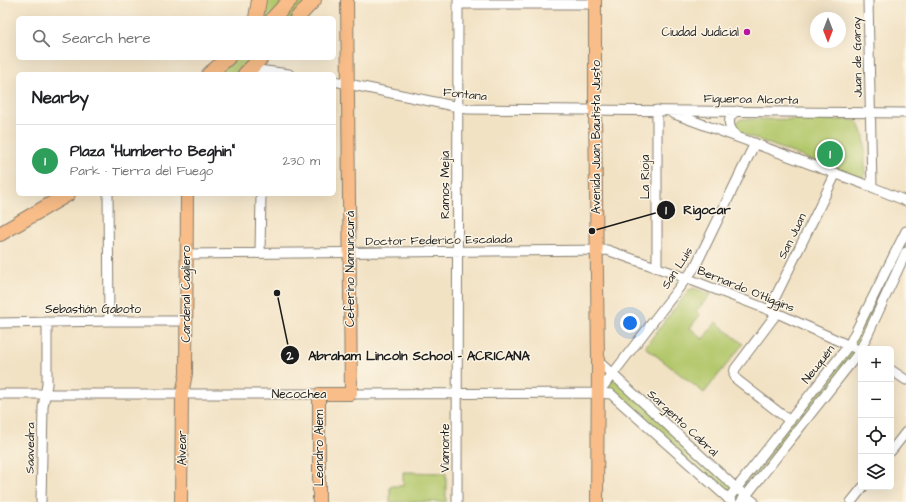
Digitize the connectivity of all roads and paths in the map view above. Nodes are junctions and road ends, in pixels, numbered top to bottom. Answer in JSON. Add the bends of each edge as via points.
{"nodes":[{"id":1,"x":259,"y":0,"type":"edge"},
{"id":2,"x":290,"y":0,"type":"edge"},
{"id":3,"x":314,"y":0,"type":"edge"},
{"id":4,"x":347,"y":0,"type":"edge"},
{"id":5,"x":868,"y":0,"type":"edge"},
{"id":6,"x":458,"y":2,"type":"edge"},
{"id":7,"x":596,"y":2,"type":"edge"},
{"id":8,"x":256,"y":16,"type":"edge"},
{"id":9,"x":275,"y":16,"type":"edge"},
{"id":10,"x":299,"y":16,"type":"edge"},
{"id":11,"x":226,"y":60,"type":"edge"},
{"id":12,"x":236,"y":60,"type":"edge"},
{"id":13,"x":257,"y":67,"type":"edge"},
{"id":14,"x":211,"y":72,"type":"edge"},
{"id":15,"x":222,"y":72,"type":"edge"},
{"id":16,"x":280,"y":72,"type":"edge"},
{"id":17,"x":336,"y":82,"type":"edge"},
{"id":18,"x":349,"y":84,"type":"junction"},
{"id":19,"x":457,"y":107,"type":"junction"},
{"id":20,"x":595,"y":109,"type":"junction"},
{"id":21,"x":661,"y":110,"type":"junction"},
{"id":22,"x":737,"y":111,"type":"junction"},
{"id":23,"x":871,"y":113,"type":"junction"},
{"id":24,"x":906,"y":113,"type":"edge"},
{"id":25,"x":736,"y":136,"type":"junction"},
{"id":26,"x":756,"y":143,"type":"junction"},
{"id":27,"x":836,"y":173,"type":"junction"},
{"id":28,"x":872,"y":187,"type":"junction"},
{"id":29,"x":65,"y":196,"type":"edge"},
{"id":30,"x":108,"y":196,"type":"edge"},
{"id":31,"x":187,"y":196,"type":"edge"},
{"id":32,"x":261,"y":196,"type":"edge"},
{"id":33,"x":906,"y":201,"type":"edge"},
{"id":34,"x":906,"y":231,"type":"edge"},
{"id":35,"x":0,"y":234,"type":"edge"},
{"id":36,"x":597,"y":250,"type":"junction"},
{"id":37,"x":457,"y":252,"type":"junction"},
{"id":38,"x":906,"y":252,"type":"edge"},
{"id":39,"x":260,"y":253,"type":"junction"},
{"id":40,"x":350,"y":253,"type":"junction"},
{"id":41,"x":186,"y":254,"type":"junction"},
{"id":42,"x":657,"y":267,"type":"junction"},
{"id":43,"x":687,"y":278,"type":"junction"},
{"id":44,"x":773,"y":312,"type":"junction"},
{"id":45,"x":109,"y":321,"type":"junction"},
{"id":46,"x":47,"y":322,"type":"junction"},
{"id":47,"x":186,"y":322,"type":"junction"},
{"id":48,"x":0,"y":323,"type":"edge"},
{"id":49,"x":849,"y":345,"type":"junction"},
{"id":50,"x":863,"y":346,"type":"edge"},
{"id":51,"x":858,"y":349,"type":"edge"},
{"id":52,"x":858,"y":354,"type":"edge"},
{"id":53,"x":598,"y":360,"type":"junction"},
{"id":54,"x":894,"y":372,"type":"edge"},
{"id":55,"x":612,"y":374,"type":"junction"},
{"id":56,"x":906,"y":380,"type":"edge"},
{"id":57,"x":598,"y":393,"type":"junction"},
{"id":58,"x":0,"y":394,"type":"edge"},
{"id":59,"x":45,"y":394,"type":"junction"},
{"id":60,"x":182,"y":394,"type":"junction"},
{"id":61,"x":319,"y":394,"type":"junction"},
{"id":62,"x":351,"y":394,"type":"junction"},
{"id":63,"x":457,"y":394,"type":"junction"},
{"id":64,"x":790,"y":421,"type":"junction"},
{"id":65,"x":906,"y":432,"type":"edge"},
{"id":66,"x":894,"y":447,"type":"edge"},
{"id":67,"x":736,"y":488,"type":"junction"},
{"id":68,"x":861,"y":490,"type":"edge"},
{"id":69,"x":744,"y":499,"type":"edge"},
{"id":70,"x":730,"y":500,"type":"edge"},
{"id":71,"x":41,"y":502,"type":"edge"},
{"id":72,"x":182,"y":502,"type":"edge"},
{"id":73,"x":319,"y":502,"type":"edge"},
{"id":74,"x":457,"y":502,"type":"edge"},
{"id":75,"x":597,"y":502,"type":"edge"},
{"id":76,"x":754,"y":502,"type":"edge"},
{"id":77,"x":852,"y":502,"type":"edge"}],
"edges":[{"from":1,"to":8,"type":"highway"},
{"from":2,"to":9,"type":"highway"},
{"from":3,"to":10,"type":"highway"},
{"from":4,"to":18,"type":"main road","name":"Ceferino Namuncurá"},
{"from":5,"to":23,"type":"street","name":"Juan de Garay"},
{"from":6,"to":7,"type":"street"},
{"from":6,"to":19,"type":"street","name":"Ramos Mejia"},
{"from":7,"to":20,"type":"main road","name":"Avenida Juan Bautista Justo"},
{"from":11,"to":14,"type":"highway"},
{"from":12,"to":15,"type":"highway"},
{"from":13,"to":16,"type":"street"},
{"from":17,"to":18,"type":"street","name":"Fontana"},
{"from":18,"to":19,"type":"street","name":"Fontana"},
{"from":18,"to":40,"type":"main road","name":"Ceferino Namuncurá"},
{"from":19,"to":20,"type":"street","name":"Fontana"},
{"from":19,"to":37,"type":"street","name":"Ramos Mejia"},
{"from":20,"to":21,"type":"street","name":"Figueroa Alcorta"},
{"from":20,"to":36,"type":"main road","name":"Avenida Juan Bautista Justo"},
{"from":21,"to":22,"type":"street","name":"Figueroa Alcorta"},
{"from":21,"to":25,"type":"street"},
{"from":21,"to":42,"type":"street","name":"La Rioja"},
{"from":22,"to":23,"type":"street","name":"Figueroa Alcorta"},
{"from":22,"to":25,"type":"street","via":[[730,119],[731,129]]},
{"from":23,"to":24,"type":"street","name":"Figueroa Alcorta"},
{"from":23,"to":28,"type":"street","name":"Juan de Garay"},
{"from":25,"to":26,"type":"street"},
{"from":26,"to":27,"type":"street"},
{"from":26,"to":43,"type":"street","name":"San Luis","via":[[695,267]]},
{"from":27,"to":28,"type":"street"},
{"from":27,"to":44,"type":"street","name":"San Juan"},
{"from":28,"to":33,"type":"street"},
{"from":29,"to":35,"type":"highway"},
{"from":30,"to":45,"type":"street"},
{"from":31,"to":41,"type":"main road","name":"Cardenal Cagliero"},
{"from":32,"to":39,"type":"street"},
{"from":34,"to":49,"type":"street","name":"Neuquén"},
{"from":36,"to":37,"type":"street","name":"Doctor Federico Escalada"},
{"from":36,"to":42,"type":"street","name":"Bernardo O'Higgins","via":[[607,250]]},
{"from":36,"to":53,"type":"main road","name":"Avenida Juan Bautista Justo"},
{"from":37,"to":40,"type":"street","name":"Doctor Federico Escalada"},
{"from":37,"to":63,"type":"street","name":"Ramos Mejia"},
{"from":38,"to":50,"type":"street","name":"Neuquén"},
{"from":39,"to":40,"type":"street","name":"Doctor Federico Escalada"},
{"from":39,"to":41,"type":"street","name":"Doctor Federico Escalada"},
{"from":40,"to":62,"type":"main road","name":"Ceferino Namuncurá"},
{"from":41,"to":47,"type":"main road","name":"Cardenal Cagliero"},
{"from":42,"to":43,"type":"street","name":"Bernardo O'Higgins"},
{"from":43,"to":44,"type":"street","name":"Bernardo O'Higgins"},
{"from":43,"to":55,"type":"street","name":"San Luis"},
{"from":44,"to":49,"type":"street","name":"Bernardo O'Higgins"},
{"from":44,"to":64,"type":"street","name":"San Juan","via":[[734,374],[736,380]]},
{"from":45,"to":46,"type":"street","name":"Sebastián Gaboto"},
{"from":45,"to":47,"type":"street","name":"Sebastián Gaboto"},
{"from":46,"to":48,"type":"street","name":"Sebastián Gaboto"},
{"from":46,"to":59,"type":"street","name":"Saavedra"},
{"from":47,"to":60,"type":"main road","name":"Cardenal Cagliero","via":[[186,374]]},
{"from":49,"to":51,"type":"street","name":"Bernardo O'Higgins"},
{"from":49,"to":64,"type":"street","name":"Neuquén"},
{"from":52,"to":69,"type":"street","name":"Neuquén"},
{"from":53,"to":55,"type":"street","name":"Sargento Cabral"},
{"from":53,"to":57,"type":"main road","name":"Avenida Juan Bautista Justo"},
{"from":54,"to":56,"type":"street"},
{"from":55,"to":57,"type":"street","name":"San Luis"},
{"from":55,"to":67,"type":"street","name":"Sargento Cabral"},
{"from":57,"to":63,"type":"street","name":"Necochea"},
{"from":57,"to":70,"type":"street","name":"Necochea","via":[[611,394]]},
{"from":57,"to":75,"type":"main road","name":"Avenida Juan Bautista Justo"},
{"from":58,"to":59,"type":"street","name":"Necochea"},
{"from":59,"to":60,"type":"street","name":"Necochea"},
{"from":59,"to":71,"type":"street","name":"Saavedra"},
{"from":60,"to":61,"type":"street","name":"Necochea"},
{"from":60,"to":72,"type":"main road","name":"Alvear"},
{"from":61,"to":62,"type":"main road","name":"Necochea"},
{"from":61,"to":73,"type":"main road","name":"Leandro Alem"},
{"from":62,"to":63,"type":"street","name":"Necochea"},
{"from":63,"to":74,"type":"street","name":"Viamonte"},
{"from":64,"to":67,"type":"street","name":"Neuquén"},
{"from":65,"to":66,"type":"street"},
{"from":67,"to":69,"type":"street","name":"Sargento Cabral"},
{"from":67,"to":70,"type":"street","name":"Neuquén"},
{"from":68,"to":77,"type":"street"},
{"from":69,"to":76,"type":"street","name":"Sargento Cabral"}]}
